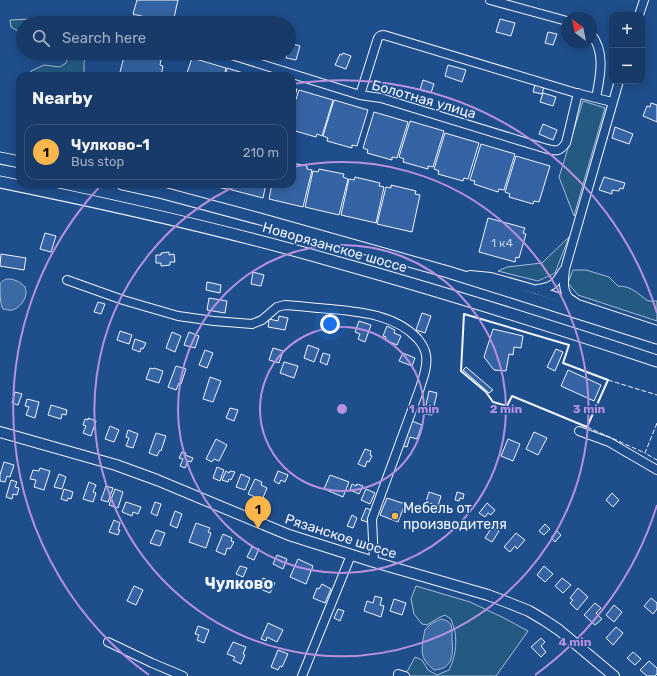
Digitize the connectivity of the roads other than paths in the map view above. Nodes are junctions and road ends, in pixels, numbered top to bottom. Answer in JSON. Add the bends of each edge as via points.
{"nodes":[{"id":1,"x":490,"y":0,"type":"edge"},
{"id":2,"x":644,"y":0,"type":"edge"},
{"id":3,"x":640,"y":12,"type":"edge"},
{"id":4,"x":561,"y":19,"type":"edge"},
{"id":5,"x":597,"y":46,"type":"edge"},
{"id":6,"x":248,"y":60,"type":"edge"},
{"id":7,"x":286,"y":72,"type":"edge"},
{"id":8,"x":296,"y":75,"type":"edge"},
{"id":9,"x":618,"y":84,"type":"edge"},
{"id":10,"x":578,"y":93,"type":"junction"},
{"id":11,"x":360,"y":95,"type":"junction"},
{"id":12,"x":596,"y":98,"type":"junction"},
{"id":13,"x":612,"y":102,"type":"junction"},
{"id":14,"x":0,"y":158,"type":"edge"},
{"id":15,"x":16,"y":161,"type":"edge"},
{"id":16,"x":0,"y":182,"type":"edge"},
{"id":17,"x":16,"y":185,"type":"edge"},
{"id":18,"x":29,"y":188,"type":"edge"},
{"id":19,"x":140,"y":188,"type":"edge"},
{"id":20,"x":565,"y":269,"type":"junction"},
{"id":21,"x":448,"y":272,"type":"junction"},
{"id":22,"x":66,"y":280,"type":"dead end"},
{"id":23,"x":537,"y":290,"type":"junction"},
{"id":24,"x":578,"y":304,"type":"junction"},
{"id":25,"x":657,"y":330,"type":"edge"},
{"id":26,"x":657,"y":338,"type":"edge"},
{"id":27,"x":657,"y":361,"type":"edge"},
{"id":28,"x":579,"y":430,"type":"dead end"},
{"id":29,"x":0,"y":432,"type":"edge"},
{"id":30,"x":657,"y":470,"type":"edge"},
{"id":31,"x":351,"y":555,"type":"junction"},
{"id":32,"x":374,"y":562,"type":"junction"},
{"id":33,"x":108,"y":642,"type":"dead end"},
{"id":34,"x":183,"y":676,"type":"edge"},
{"id":35,"x":302,"y":676,"type":"edge"},
{"id":36,"x":614,"y":676,"type":"edge"}],
"edges":[{"from":1,"to":4,"type":"street"},
{"from":2,"to":3,"type":"street"},
{"from":5,"to":12,"type":"street","via":[[601,67]]},
{"from":6,"to":7,"type":"street","name":"Болотная улица"},
{"from":8,"to":11,"type":"street","name":"Болотная улица"},
{"from":9,"to":13,"type":"street"},
{"from":10,"to":11,"type":"street","name":"Болотная улица","via":[[566,143],[562,149],[557,150],[381,98]]},
{"from":10,"to":11,"type":"street","via":[[381,35],[376,41]]},
{"from":10,"to":12,"type":"street"},
{"from":12,"to":13,"type":"street"},
{"from":13,"to":20,"type":"street"},
{"from":14,"to":15,"type":"highway"},
{"from":16,"to":17,"type":"highway","name":"Новорязанское шоссе"},
{"from":18,"to":27,"type":"highway","name":"Новорязанское шоссе","via":[[106,204],[335,261]]},
{"from":19,"to":21,"type":"highway","name":"Новорязанское шоссе"},
{"from":20,"to":23,"type":"street","via":[[558,280],[548,287]]},
{"from":20,"to":24,"type":"street","via":[[565,290],[569,298]]},
{"from":21,"to":23,"type":"street","via":[[491,278]]},
{"from":21,"to":26,"type":"highway","name":"Новорязанское шоссе"},
{"from":22,"to":32,"type":"street","via":[[178,316],[252,324],[262,320],[277,307],[285,305],[377,315],[395,322],[413,334],[424,346],[427,356],[426,368],[372,519]]},
{"from":23,"to":24,"type":"street"},
{"from":24,"to":25,"type":"street"},
{"from":28,"to":30,"type":"street","via":[[608,442]]},
{"from":29,"to":31,"type":"main road","name":"Рязанское шоссе","via":[[116,465],[289,535]]},
{"from":31,"to":32,"type":"main road","name":"Рязанское шоссе"},
{"from":31,"to":35,"type":"street"},
{"from":32,"to":36,"type":"main road","name":"Рязанское шоссе","via":[[488,595],[529,611],[559,630]]},
{"from":33,"to":34,"type":"street"}]}
